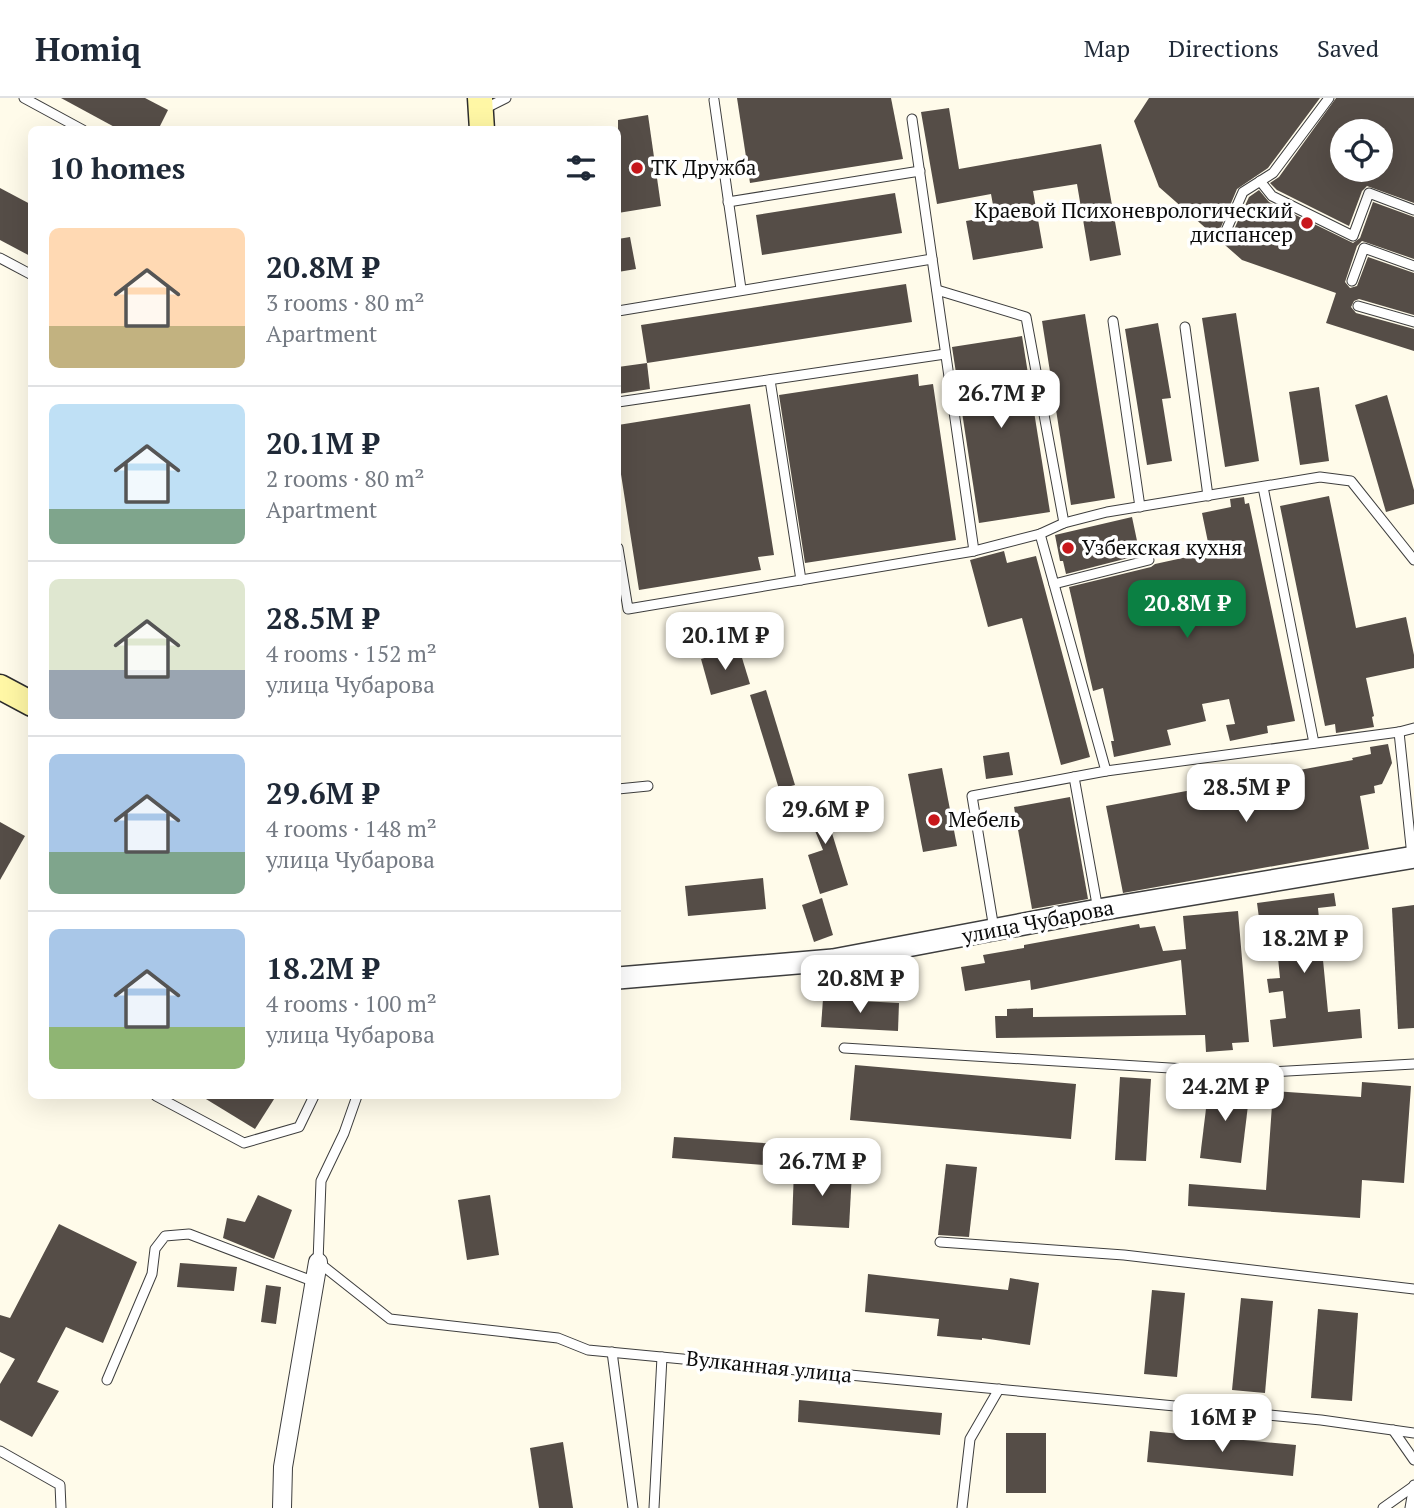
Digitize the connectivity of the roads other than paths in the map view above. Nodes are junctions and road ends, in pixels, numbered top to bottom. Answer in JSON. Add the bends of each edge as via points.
{"nodes":[{"id":1,"x":24,"y":98,"type":"edge"},
{"id":2,"x":506,"y":98,"type":"edge"},
{"id":3,"x":1329,"y":98,"type":"edge"},
{"id":4,"x":714,"y":100,"type":"dead end"},
{"id":5,"x":481,"y":113,"type":"edge"},
{"id":6,"x":912,"y":119,"type":"dead end"},
{"id":7,"x":76,"y":126,"type":"edge"},
{"id":8,"x":920,"y":171,"type":"junction"},
{"id":9,"x":1260,"y":181,"type":"junction"},
{"id":10,"x":728,"y":202,"type":"junction"},
{"id":11,"x":1414,"y":210,"type":"edge"},
{"id":12,"x":1225,"y":233,"type":"dead end"},
{"id":13,"x":0,"y":258,"type":"edge"},
{"id":14,"x":932,"y":259,"type":"junction"},
{"id":15,"x":1414,"y":266,"type":"edge"},
{"id":16,"x":28,"y":273,"type":"edge"},
{"id":17,"x":1352,"y":281,"type":"dead end"},
{"id":18,"x":741,"y":289,"type":"junction"},
{"id":19,"x":937,"y":290,"type":"junction"},
{"id":20,"x":1358,"y":306,"type":"dead end"},
{"id":21,"x":621,"y":310,"type":"edge"},
{"id":22,"x":1112,"y":321,"type":"dead end"},
{"id":23,"x":1414,"y":322,"type":"edge"},
{"id":24,"x":1185,"y":327,"type":"dead end"},
{"id":25,"x":945,"y":354,"type":"junction"},
{"id":26,"x":770,"y":380,"type":"junction"},
{"id":27,"x":621,"y":402,"type":"edge"},
{"id":28,"x":1263,"y":487,"type":"junction"},
{"id":29,"x":1208,"y":496,"type":"junction"},
{"id":30,"x":1140,"y":507,"type":"junction"},
{"id":31,"x":1064,"y":523,"type":"junction"},
{"id":32,"x":1040,"y":534,"type":"junction"},
{"id":33,"x":974,"y":551,"type":"junction"},
{"id":34,"x":1149,"y":560,"type":"dead end"},
{"id":35,"x":1414,"y":560,"type":"edge"},
{"id":36,"x":621,"y":566,"type":"edge"},
{"id":37,"x":801,"y":580,"type":"junction"},
{"id":38,"x":1054,"y":584,"type":"junction"},
{"id":39,"x":0,"y":687,"type":"edge"},
{"id":40,"x":28,"y":702,"type":"edge"},
{"id":41,"x":1414,"y":728,"type":"edge"},
{"id":42,"x":1399,"y":732,"type":"junction"},
{"id":43,"x":1314,"y":743,"type":"junction"},
{"id":44,"x":1106,"y":771,"type":"junction"},
{"id":45,"x":1074,"y":778,"type":"junction"},
{"id":46,"x":648,"y":786,"type":"dead end"},
{"id":47,"x":621,"y":789,"type":"edge"},
{"id":48,"x":1413,"y":857,"type":"edge"},
{"id":49,"x":1098,"y":910,"type":"junction"},
{"id":50,"x":994,"y":930,"type":"junction"},
{"id":51,"x":622,"y":975,"type":"edge"},
{"id":52,"x":844,"y":1048,"type":"dead end"},
{"id":53,"x":1414,"y":1064,"type":"edge"},
{"id":54,"x":162,"y":1099,"type":"edge"},
{"id":55,"x":313,"y":1099,"type":"edge"},
{"id":56,"x":356,"y":1099,"type":"edge"},
{"id":57,"x":940,"y":1242,"type":"dead end"},
{"id":58,"x":318,"y":1262,"type":"junction"},
{"id":59,"x":315,"y":1282,"type":"junction"},
{"id":60,"x":1414,"y":1289,"type":"edge"},
{"id":61,"x":612,"y":1352,"type":"junction"},
{"id":62,"x":662,"y":1357,"type":"junction"},
{"id":63,"x":107,"y":1380,"type":"dead end"},
{"id":64,"x":999,"y":1389,"type":"junction"},
{"id":65,"x":1393,"y":1430,"type":"junction"},
{"id":66,"x":1414,"y":1433,"type":"edge"},
{"id":67,"x":0,"y":1451,"type":"edge"},
{"id":68,"x":1414,"y":1460,"type":"edge"},
{"id":69,"x":1414,"y":1485,"type":"edge"},
{"id":70,"x":61,"y":1508,"type":"edge"},
{"id":71,"x":282,"y":1508,"type":"edge"},
{"id":72,"x":634,"y":1508,"type":"edge"},
{"id":73,"x":654,"y":1508,"type":"edge"},
{"id":74,"x":962,"y":1508,"type":"edge"},
{"id":75,"x":1383,"y":1508,"type":"edge"},
{"id":76,"x":1410,"y":1508,"type":"edge"}],
"edges":[{"from":1,"to":7,"type":"lane"},
{"from":2,"to":5,"type":"lane"},
{"from":3,"to":9,"type":"lane","via":[[1273,173]]},
{"from":4,"to":10,"type":"lane"},
{"from":6,"to":8,"type":"lane"},
{"from":8,"to":10,"type":"lane"},
{"from":8,"to":14,"type":"lane"},
{"from":9,"to":11,"type":"lane","via":[[1272,196],[1353,236],[1369,193]]},
{"from":9,"to":12,"type":"lane","via":[[1243,192]]},
{"from":10,"to":18,"type":"lane"},
{"from":13,"to":16,"type":"lane"},
{"from":14,"to":18,"type":"lane"},
{"from":14,"to":19,"type":"lane"},
{"from":15,"to":17,"type":"lane","via":[[1364,248]]},
{"from":18,"to":21,"type":"lane"},
{"from":19,"to":25,"type":"lane"},
{"from":19,"to":31,"type":"lane","via":[[1026,317]]},
{"from":20,"to":23,"type":"lane"},
{"from":22,"to":30,"type":"lane"},
{"from":24,"to":29,"type":"lane"},
{"from":25,"to":26,"type":"lane"},
{"from":25,"to":33,"type":"lane"},
{"from":26,"to":27,"type":"lane"},
{"from":26,"to":37,"type":"lane"},
{"from":28,"to":29,"type":"lane"},
{"from":28,"to":35,"type":"lane","via":[[1320,477],[1351,481]]},
{"from":28,"to":43,"type":"lane"},
{"from":29,"to":30,"type":"lane"},
{"from":30,"to":31,"type":"lane"},
{"from":31,"to":32,"type":"lane"},
{"from":32,"to":33,"type":"lane"},
{"from":32,"to":38,"type":"lane"},
{"from":33,"to":37,"type":"lane"},
{"from":34,"to":38,"type":"lane"},
{"from":36,"to":37,"type":"lane","via":[[628,609]]},
{"from":38,"to":44,"type":"lane"},
{"from":39,"to":40,"type":"main road"},
{"from":41,"to":42,"type":"lane"},
{"from":42,"to":43,"type":"lane"},
{"from":42,"to":48,"type":"lane"},
{"from":43,"to":44,"type":"lane"},
{"from":44,"to":45,"type":"lane"},
{"from":45,"to":49,"type":"lane"},
{"from":45,"to":50,"type":"lane","via":[[972,796]]},
{"from":46,"to":47,"type":"lane"},
{"from":48,"to":49,"type":"street","name":"улица Чубарова"},
{"from":49,"to":50,"type":"street","name":"улица Чубарова"},
{"from":50,"to":51,"type":"street","name":"улица Чубарова","via":[[833,960]]},
{"from":52,"to":53,"type":"lane","via":[[1251,1073]]},
{"from":54,"to":55,"type":"lane","via":[[243,1143],[299,1127]]},
{"from":56,"to":58,"type":"lane","via":[[321,1181]]},
{"from":57,"to":60,"type":"lane","via":[[1124,1255]]},
{"from":58,"to":59,"type":"street"},
{"from":58,"to":61,"type":"lane","name":"Вулканная улица","via":[[390,1319],[558,1338],[588,1350]]},
{"from":59,"to":63,"type":"lane","via":[[189,1234],[165,1236],[155,1250],[152,1274]]},
{"from":59,"to":71,"type":"street","via":[[285,1455]]},
{"from":61,"to":62,"type":"lane","name":"Вулканная улица"},
{"from":61,"to":72,"type":"lane"},
{"from":62,"to":64,"type":"lane","name":"Вулканная улица"},
{"from":62,"to":73,"type":"lane"},
{"from":64,"to":65,"type":"lane","name":"Вулканная улица"},
{"from":64,"to":74,"type":"lane","via":[[970,1440]]},
{"from":65,"to":66,"type":"lane","name":"Вулканная улица"},
{"from":65,"to":68,"type":"lane"},
{"from":67,"to":70,"type":"lane","via":[[60,1485]]},
{"from":69,"to":75,"type":"lane"},
{"from":69,"to":76,"type":"lane"}]}
